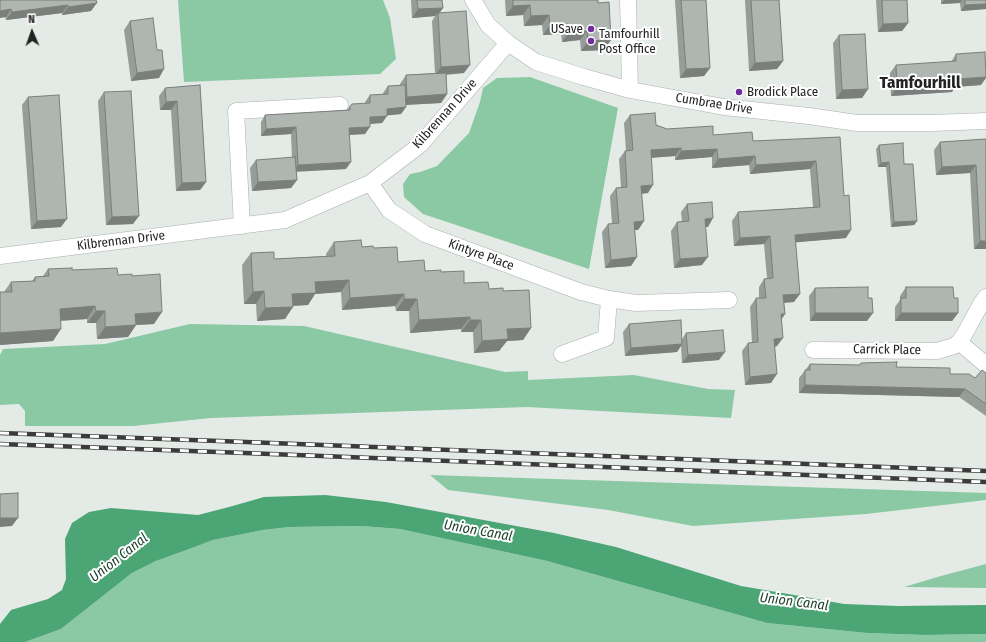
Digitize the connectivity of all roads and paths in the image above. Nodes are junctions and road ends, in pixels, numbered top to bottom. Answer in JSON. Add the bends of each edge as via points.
{"nodes":[{"id":1,"x":473,"y":0,"type":"edge"},
{"id":2,"x":628,"y":0,"type":"edge"},
{"id":3,"x":508,"y":43,"type":"junction"},
{"id":4,"x":630,"y":90,"type":"junction"},
{"id":5,"x":340,"y":105,"type":"dead end"},
{"id":6,"x":986,"y":120,"type":"edge"},
{"id":7,"x":370,"y":183,"type":"junction"},
{"id":8,"x":242,"y":226,"type":"junction"},
{"id":9,"x":0,"y":256,"type":"edge"},
{"id":10,"x":986,"y":297,"type":"edge"},
{"id":11,"x":609,"y":300,"type":"junction"},
{"id":12,"x":729,"y":300,"type":"dead end"},
{"id":13,"x":959,"y":342,"type":"junction"},
{"id":14,"x":813,"y":350,"type":"dead end"},
{"id":15,"x":562,"y":354,"type":"dead end"},
{"id":16,"x":986,"y":365,"type":"edge"}],
"edges":[{"from":1,"to":3,"type":"street","name":"Cumbrae Drive","via":[[488,25]]},
{"from":2,"to":4,"type":"street"},
{"from":3,"to":4,"type":"street","name":"Cumbrae Drive","via":[[536,62]]},
{"from":3,"to":7,"type":"street","name":"Kilbrennan Drive","via":[[420,145]]},
{"from":4,"to":6,"type":"street","name":"Cumbrae Drive","via":[[724,107],[857,123]]},
{"from":5,"to":8,"type":"street","via":[[236,111]]},
{"from":7,"to":8,"type":"street","name":"Kilbrennan Drive","via":[[285,220]]},
{"from":7,"to":11,"type":"street","name":"Kintyre Place","via":[[389,210],[425,234]]},
{"from":8,"to":9,"type":"street","name":"Kilbrennan Drive"},
{"from":10,"to":13,"type":"street"},
{"from":11,"to":12,"type":"street","name":"Kintyre Place","via":[[636,303]]},
{"from":11,"to":15,"type":"street","via":[[606,338]]},
{"from":13,"to":14,"type":"street","name":"Carrick Place","via":[[937,351]]},
{"from":13,"to":16,"type":"street"}]}
